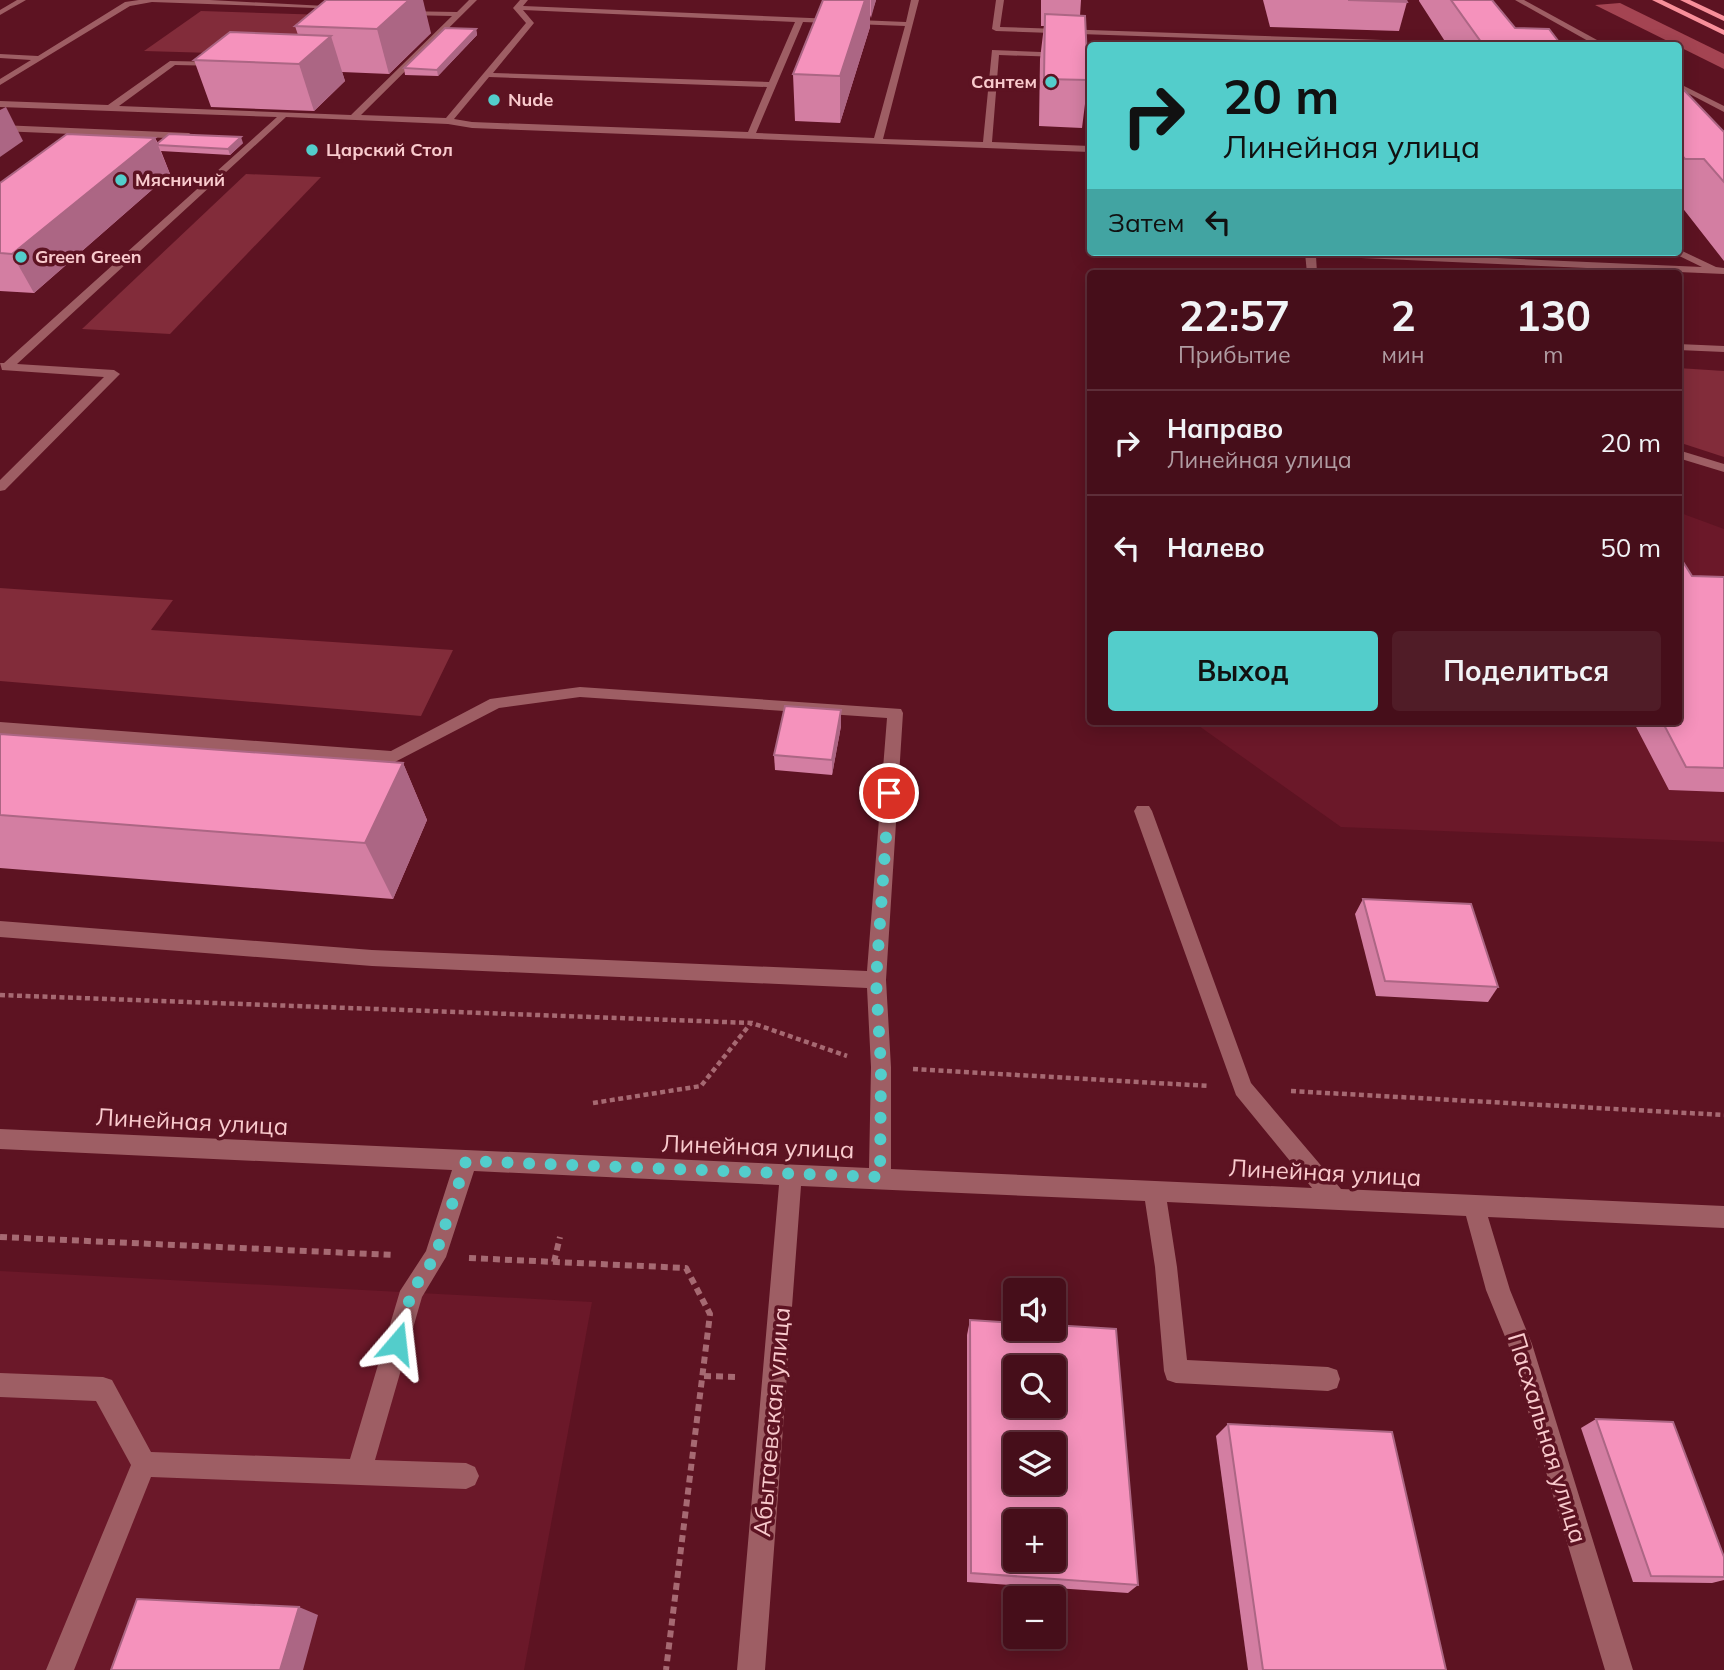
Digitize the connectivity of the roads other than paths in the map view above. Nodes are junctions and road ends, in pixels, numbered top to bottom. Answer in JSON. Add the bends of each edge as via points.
{"nodes":[{"id":1,"x":22,"y":0,"type":"edge"},
{"id":2,"x":473,"y":0,"type":"edge"},
{"id":3,"x":524,"y":0,"type":"edge"},
{"id":4,"x":915,"y":0,"type":"edge"},
{"id":5,"x":1000,"y":0,"type":"edge"},
{"id":6,"x":1519,"y":0,"type":"edge"},
{"id":7,"x":1656,"y":0,"type":"edge"},
{"id":8,"x":1684,"y":0,"type":"edge"},
{"id":9,"x":349,"y":7,"type":"edge"},
{"id":10,"x":517,"y":8,"type":"junction"},
{"id":11,"x":0,"y":13,"type":"edge"},
{"id":12,"x":397,"y":13,"type":"edge"},
{"id":13,"x":459,"y":14,"type":"junction"},
{"id":14,"x":1724,"y":19,"type":"edge"},
{"id":15,"x":800,"y":20,"type":"junction"},
{"id":16,"x":909,"y":24,"type":"junction"},
{"id":17,"x":996,"y":29,"type":"junction"},
{"id":18,"x":1724,"y":33,"type":"edge"},
{"id":19,"x":1383,"y":42,"type":"edge"},
{"id":20,"x":1597,"y":42,"type":"edge"},
{"id":21,"x":995,"y":52,"type":"junction"},
{"id":22,"x":0,"y":56,"type":"edge"},
{"id":23,"x":1087,"y":56,"type":"edge"},
{"id":24,"x":40,"y":58,"type":"junction"},
{"id":25,"x":226,"y":64,"type":"edge"},
{"id":26,"x":487,"y":75,"type":"junction"},
{"id":27,"x":0,"y":83,"type":"edge"},
{"id":28,"x":772,"y":85,"type":"junction"},
{"id":29,"x":1682,"y":87,"type":"edge"},
{"id":30,"x":0,"y":104,"type":"edge"},
{"id":31,"x":110,"y":108,"type":"junction"},
{"id":32,"x":128,"y":109,"type":"junction"},
{"id":33,"x":1724,"y":109,"type":"edge"},
{"id":34,"x":285,"y":114,"type":"junction"},
{"id":35,"x":1713,"y":116,"type":"edge"},
{"id":36,"x":1724,"y":116,"type":"edge"},
{"id":37,"x":118,"y":117,"type":"dead end"},
{"id":38,"x":354,"y":117,"type":"junction"},
{"id":39,"x":448,"y":121,"type":"junction"},
{"id":40,"x":107,"y":124,"type":"dead end"},
{"id":41,"x":0,"y":128,"type":"edge"},
{"id":42,"x":96,"y":132,"type":"junction"},
{"id":43,"x":751,"y":135,"type":"junction"},
{"id":44,"x":203,"y":137,"type":"edge"},
{"id":45,"x":243,"y":139,"type":"edge"},
{"id":46,"x":256,"y":139,"type":"junction"},
{"id":47,"x":86,"y":140,"type":"edge"},
{"id":48,"x":878,"y":141,"type":"junction"},
{"id":49,"x":987,"y":145,"type":"junction"},
{"id":50,"x":1087,"y":149,"type":"edge"},
{"id":51,"x":1682,"y":254,"type":"edge"},
{"id":52,"x":1379,"y":256,"type":"edge"},
{"id":53,"x":1723,"y":271,"type":"edge"},
{"id":54,"x":1682,"y":347,"type":"edge"},
{"id":55,"x":1724,"y":349,"type":"edge"},
{"id":56,"x":3,"y":366,"type":"edge"},
{"id":57,"x":1682,"y":455,"type":"edge"},
{"id":58,"x":1724,"y":468,"type":"edge"},
{"id":59,"x":0,"y":487,"type":"edge"},
{"id":60,"x":0,"y":728,"type":"edge"},
{"id":61,"x":1143,"y":811,"type":"dead end"},
{"id":62,"x":0,"y":929,"type":"edge"},
{"id":63,"x":876,"y":980,"type":"junction"},
{"id":64,"x":0,"y":1139,"type":"edge"},
{"id":65,"x":466,"y":1161,"type":"junction"},
{"id":66,"x":791,"y":1175,"type":"junction"},
{"id":67,"x":880,"y":1177,"type":"junction"},
{"id":68,"x":1154,"y":1191,"type":"junction"},
{"id":69,"x":1336,"y":1200,"type":"junction"},
{"id":70,"x":1474,"y":1206,"type":"junction"},
{"id":71,"x":1724,"y":1217,"type":"edge"},
{"id":72,"x":1328,"y":1380,"type":"dead end"},
{"id":73,"x":0,"y":1385,"type":"edge"},
{"id":74,"x":144,"y":1464,"type":"junction"},
{"id":75,"x":358,"y":1472,"type":"junction"},
{"id":76,"x":466,"y":1476,"type":"dead end"},
{"id":77,"x":60,"y":1670,"type":"edge"},
{"id":78,"x":751,"y":1670,"type":"edge"},
{"id":79,"x":1619,"y":1670,"type":"edge"}],
"edges":[{"from":1,"to":11,"type":"street"},
{"from":2,"to":13,"type":"street"},
{"from":3,"to":10,"type":"street"},
{"from":4,"to":16,"type":"street"},
{"from":5,"to":17,"type":"street"},
{"from":6,"to":20,"type":"street"},
{"from":7,"to":18,"type":"main road"},
{"from":8,"to":14,"type":"main road"},
{"from":9,"to":24,"type":"street","via":[[152,0],[128,4]]},
{"from":10,"to":15,"type":"street"},
{"from":10,"to":26,"type":"street","via":[[530,23]]},
{"from":12,"to":13,"type":"street"},
{"from":13,"to":38,"type":"street"},
{"from":15,"to":16,"type":"street"},
{"from":15,"to":28,"type":"street"},
{"from":16,"to":48,"type":"street"},
{"from":17,"to":19,"type":"street"},
{"from":17,"to":21,"type":"street"},
{"from":21,"to":23,"type":"street"},
{"from":21,"to":49,"type":"street"},
{"from":22,"to":24,"type":"street"},
{"from":24,"to":27,"type":"street"},
{"from":25,"to":31,"type":"street","via":[[173,63]]},
{"from":26,"to":28,"type":"street"},
{"from":26,"to":39,"type":"street"},
{"from":28,"to":43,"type":"street"},
{"from":29,"to":33,"type":"street"},
{"from":30,"to":31,"type":"street"},
{"from":31,"to":32,"type":"street"},
{"from":32,"to":34,"type":"street"},
{"from":32,"to":37,"type":"street"},
{"from":34,"to":38,"type":"street"},
{"from":34,"to":46,"type":"street"},
{"from":35,"to":36,"type":"street"},
{"from":38,"to":39,"type":"street"},
{"from":39,"to":43,"type":"street"},
{"from":40,"to":42,"type":"street"},
{"from":41,"to":42,"type":"street"},
{"from":42,"to":44,"type":"street"},
{"from":42,"to":47,"type":"street"},
{"from":43,"to":48,"type":"street"},
{"from":45,"to":46,"type":"street"},
{"from":46,"to":56,"type":"street"},
{"from":48,"to":49,"type":"street"},
{"from":49,"to":50,"type":"street"},
{"from":51,"to":53,"type":"street"},
{"from":52,"to":53,"type":"street"},
{"from":54,"to":55,"type":"street"},
{"from":56,"to":59,"type":"street","via":[[114,374]]},
{"from":57,"to":58,"type":"street"},
{"from":60,"to":63,"type":"street","via":[[393,757],[496,703],[580,692],[894,713]]},
{"from":61,"to":69,"type":"street","via":[[1243,1088]]},
{"from":62,"to":63,"type":"street","via":[[372,958]]},
{"from":63,"to":67,"type":"street"},
{"from":64,"to":65,"type":"street","name":"Линейная улица"},
{"from":65,"to":66,"type":"street","name":"Линейная улица"},
{"from":65,"to":75,"type":"street","via":[[435,1257],[412,1291]]},
{"from":66,"to":67,"type":"street","name":"Линейная улица"},
{"from":66,"to":78,"type":"street","name":"Абытаевская улица"},
{"from":67,"to":68,"type":"street","name":"Линейная улица"},
{"from":68,"to":69,"type":"street","name":"Линейная улица"},
{"from":68,"to":72,"type":"street","via":[[1176,1371]]},
{"from":69,"to":70,"type":"street","name":"Линейная улица"},
{"from":70,"to":71,"type":"street","name":"Линейная улица"},
{"from":70,"to":79,"type":"street","name":"Пасхальная улица"},
{"from":73,"to":74,"type":"street","via":[[103,1389]]},
{"from":74,"to":75,"type":"street"},
{"from":74,"to":77,"type":"street"},
{"from":75,"to":76,"type":"street"}]}
